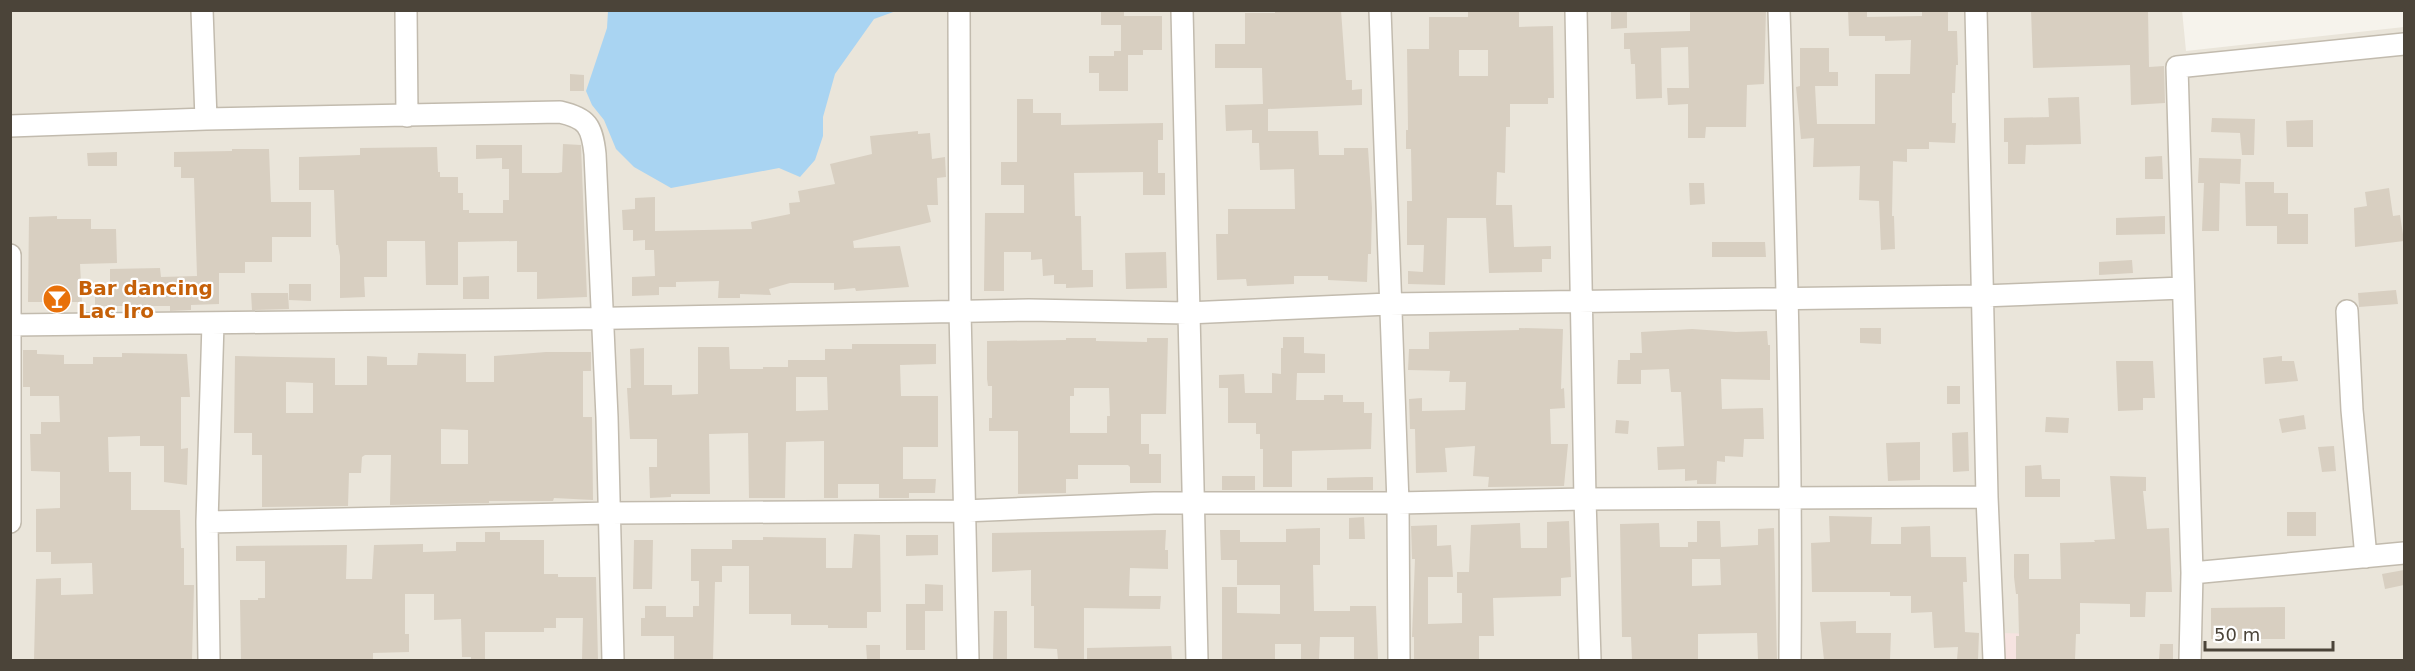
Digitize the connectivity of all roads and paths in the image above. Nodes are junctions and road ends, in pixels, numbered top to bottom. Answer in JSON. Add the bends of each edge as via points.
{"nodes":[{"id":1,"x":202,"y":10,"type":"edge"},
{"id":2,"x":406,"y":10,"type":"edge"},
{"id":3,"x":959,"y":10,"type":"edge"},
{"id":4,"x":1182,"y":10,"type":"edge"},
{"id":5,"x":1380,"y":10,"type":"edge"},
{"id":6,"x":1576,"y":10,"type":"edge"},
{"id":7,"x":1779,"y":10,"type":"edge"},
{"id":8,"x":1976,"y":10,"type":"edge"},
{"id":9,"x":2404,"y":44,"type":"edge"},
{"id":10,"x":407,"y":116,"type":"junction"},
{"id":11,"x":206,"y":118,"type":"junction"},
{"id":12,"x":10,"y":126,"type":"edge"},
{"id":13,"x":10,"y":255,"type":"edge"},
{"id":14,"x":2183,"y":288,"type":"junction"},
{"id":15,"x":1982,"y":296,"type":"junction"},
{"id":16,"x":1788,"y":297,"type":"junction"},
{"id":17,"x":1582,"y":301,"type":"junction"},
{"id":18,"x":1389,"y":304,"type":"junction"},
{"id":19,"x":960,"y":311,"type":"junction"},
{"id":20,"x":2347,"y":311,"type":"dead end"},
{"id":21,"x":1187,"y":314,"type":"junction"},
{"id":22,"x":602,"y":319,"type":"junction"},
{"id":23,"x":213,"y":322,"type":"junction"},
{"id":24,"x":11,"y":325,"type":"edge"},
{"id":25,"x":1987,"y":496,"type":"junction"},
{"id":26,"x":1791,"y":497,"type":"junction"},
{"id":27,"x":1585,"y":499,"type":"junction"},
{"id":28,"x":1192,"y":503,"type":"junction"},
{"id":29,"x":1398,"y":503,"type":"junction"},
{"id":30,"x":963,"y":511,"type":"junction"},
{"id":31,"x":609,"y":513,"type":"junction"},
{"id":32,"x":10,"y":522,"type":"edge"},
{"id":33,"x":207,"y":522,"type":"junction"},
{"id":34,"x":2404,"y":553,"type":"edge"},
{"id":35,"x":2366,"y":557,"type":"junction"},
{"id":36,"x":2192,"y":573,"type":"junction"},
{"id":37,"x":209,"y":660,"type":"edge"},
{"id":38,"x":613,"y":660,"type":"edge"},
{"id":39,"x":968,"y":660,"type":"edge"},
{"id":40,"x":1197,"y":660,"type":"edge"},
{"id":41,"x":1399,"y":660,"type":"edge"},
{"id":42,"x":1590,"y":660,"type":"edge"},
{"id":43,"x":1790,"y":660,"type":"edge"},
{"id":44,"x":1994,"y":660,"type":"edge"},
{"id":45,"x":2190,"y":660,"type":"edge"}],
"edges":[{"from":1,"to":11,"type":"street"},
{"from":2,"to":10,"type":"street"},
{"from":3,"to":19,"type":"street"},
{"from":4,"to":21,"type":"street"},
{"from":5,"to":18,"type":"street"},
{"from":6,"to":17,"type":"street"},
{"from":7,"to":16,"type":"street"},
{"from":8,"to":15,"type":"street"},
{"from":9,"to":14,"type":"street","via":[[2177,67]]},
{"from":10,"to":11,"type":"street"},
{"from":10,"to":22,"type":"street","via":[[560,112],[579,117],[593,134]]},
{"from":11,"to":12,"type":"street"},
{"from":13,"to":24,"type":"street"},
{"from":14,"to":15,"type":"street"},
{"from":14,"to":36,"type":"street"},
{"from":15,"to":16,"type":"street"},
{"from":15,"to":25,"type":"street"},
{"from":16,"to":17,"type":"street"},
{"from":16,"to":26,"type":"street"},
{"from":17,"to":18,"type":"street"},
{"from":17,"to":27,"type":"street"},
{"from":18,"to":21,"type":"street"},
{"from":18,"to":29,"type":"street"},
{"from":19,"to":21,"type":"street"},
{"from":19,"to":22,"type":"street"},
{"from":19,"to":30,"type":"street"},
{"from":20,"to":35,"type":"street"},
{"from":21,"to":28,"type":"street"},
{"from":22,"to":23,"type":"street"},
{"from":22,"to":31,"type":"street"},
{"from":23,"to":24,"type":"street"},
{"from":23,"to":33,"type":"street"},
{"from":24,"to":32,"type":"street"},
{"from":25,"to":26,"type":"street"},
{"from":25,"to":44,"type":"street"},
{"from":26,"to":27,"type":"street"},
{"from":26,"to":43,"type":"street"},
{"from":27,"to":29,"type":"street"},
{"from":27,"to":42,"type":"street"},
{"from":28,"to":29,"type":"street"},
{"from":28,"to":30,"type":"street"},
{"from":28,"to":40,"type":"street"},
{"from":29,"to":41,"type":"street"},
{"from":30,"to":31,"type":"street"},
{"from":30,"to":39,"type":"street"},
{"from":31,"to":33,"type":"street"},
{"from":31,"to":38,"type":"street"},
{"from":33,"to":37,"type":"street"},
{"from":34,"to":35,"type":"street"},
{"from":35,"to":36,"type":"street"},
{"from":36,"to":45,"type":"street"}]}
